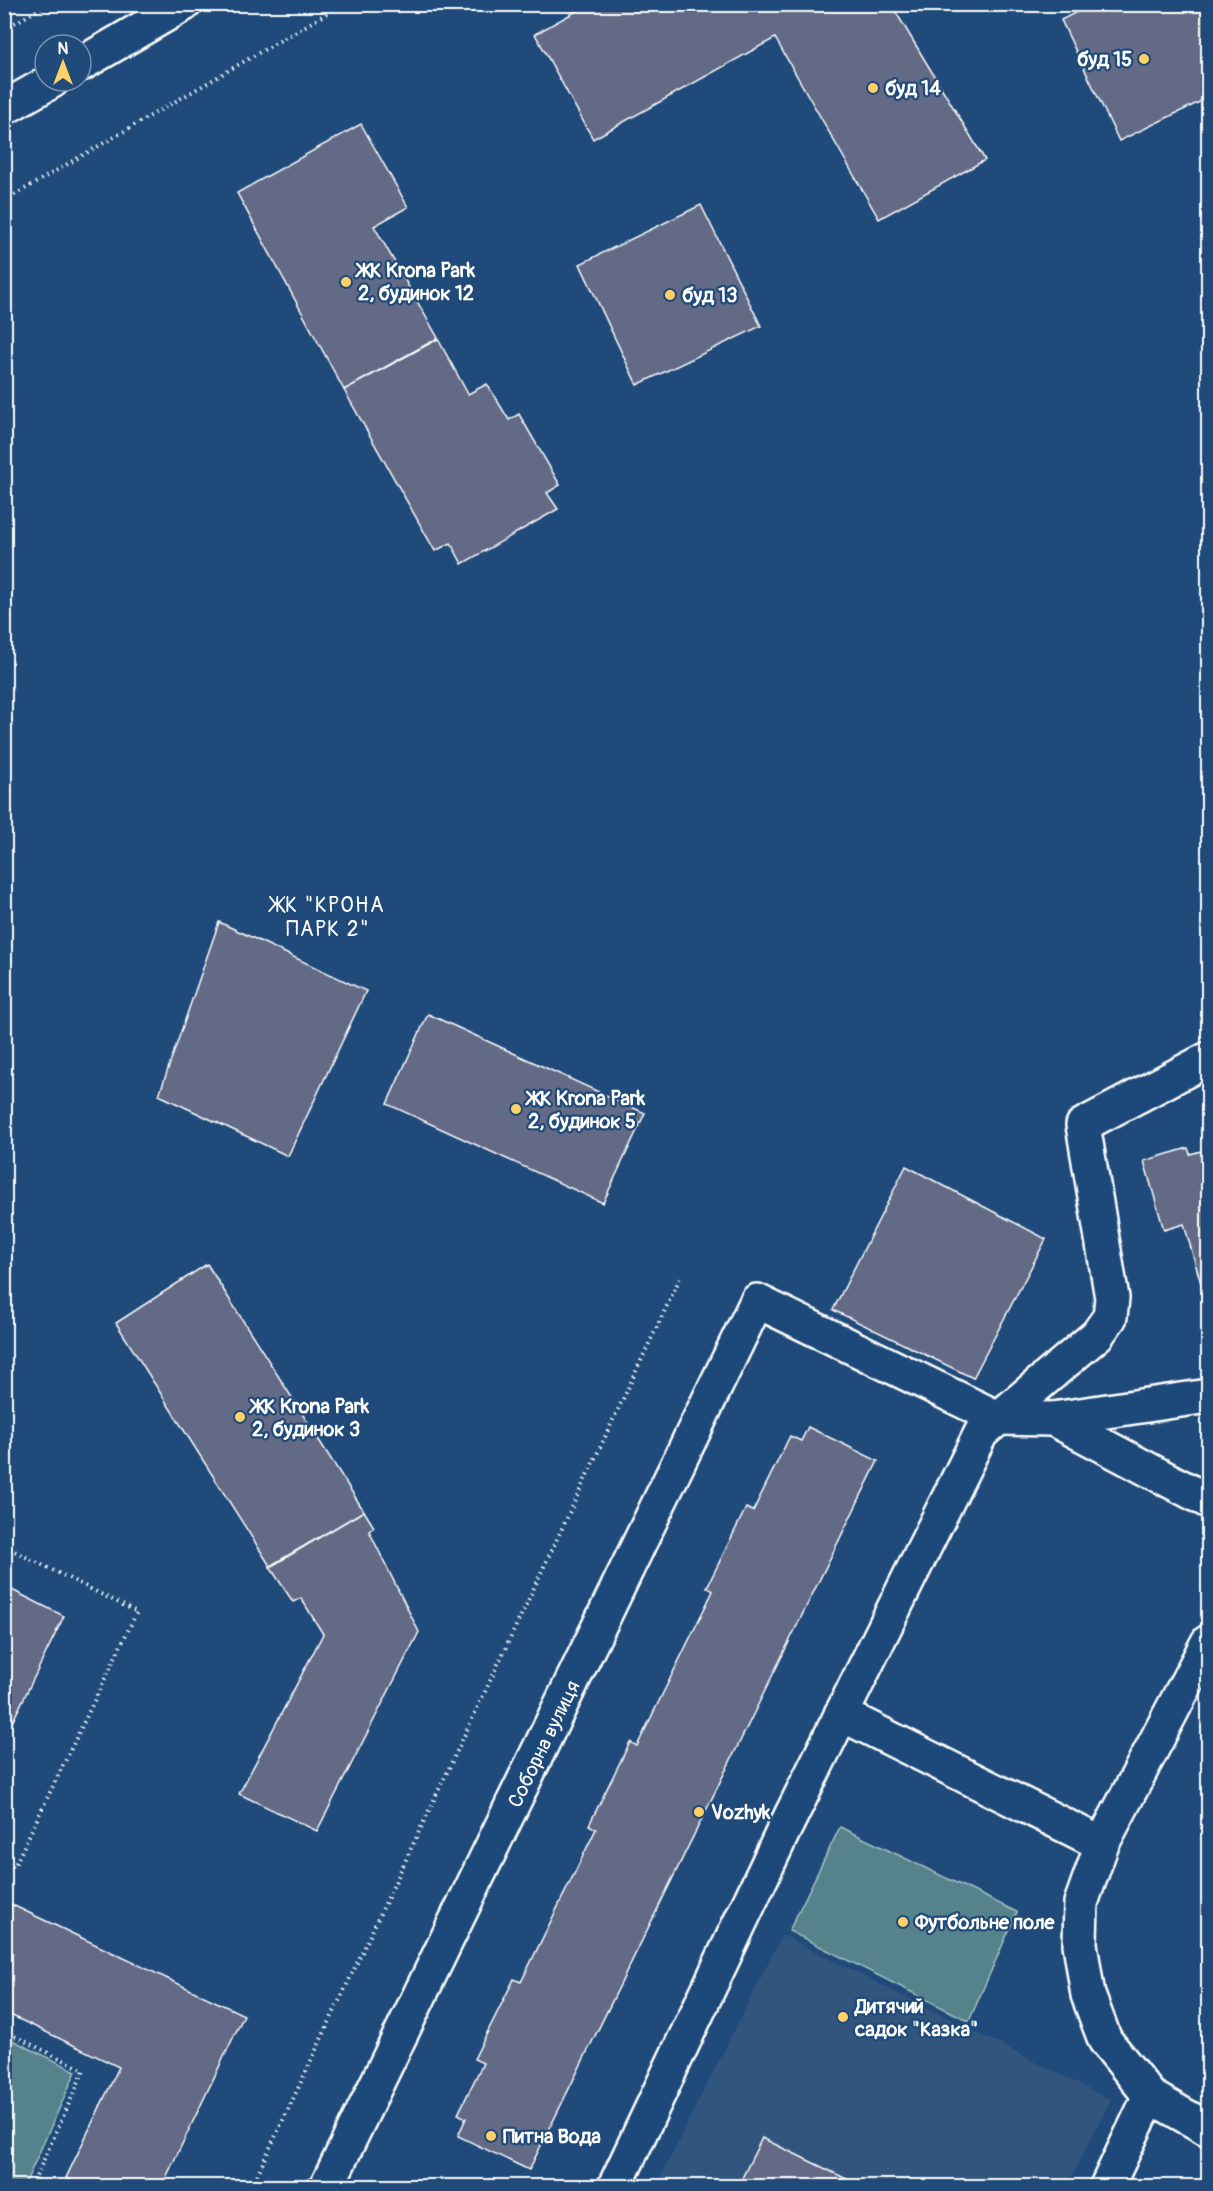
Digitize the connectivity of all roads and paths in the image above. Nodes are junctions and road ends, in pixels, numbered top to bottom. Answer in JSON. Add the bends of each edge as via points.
{"nodes":[{"id":1,"x":48,"y":4,"type":"edge"},
{"id":2,"x":184,"y":4,"type":"edge"},
{"id":3,"x":343,"y":4,"type":"edge"},
{"id":4,"x":4,"y":29,"type":"edge"},
{"id":5,"x":93,"y":57,"type":"edge"},
{"id":6,"x":33,"y":92,"type":"edge"},
{"id":7,"x":4,"y":108,"type":"edge"},
{"id":8,"x":4,"y":201,"type":"edge"},
{"id":9,"x":1209,"y":1059,"type":"edge"},
{"id":10,"x":680,"y":1278,"type":"dead end"},
{"id":11,"x":1209,"y":1396,"type":"edge"},
{"id":12,"x":998,"y":1418,"type":"junction"},
{"id":13,"x":1053,"y":1419,"type":"junction"},
{"id":14,"x":1209,"y":1501,"type":"edge"},
{"id":15,"x":4,"y":1546,"type":"edge"},
{"id":16,"x":1209,"y":1642,"type":"edge"},
{"id":17,"x":841,"y":1714,"type":"junction"},
{"id":18,"x":1102,"y":1844,"type":"junction"},
{"id":19,"x":4,"y":1862,"type":"edge"},
{"id":20,"x":4,"y":2031,"type":"edge"},
{"id":21,"x":1150,"y":2096,"type":"junction"},
{"id":22,"x":1209,"y":2129,"type":"edge"},
{"id":23,"x":51,"y":2187,"type":"edge"},
{"id":24,"x":252,"y":2187,"type":"edge"},
{"id":25,"x":327,"y":2187,"type":"edge"},
{"id":26,"x":615,"y":2187,"type":"edge"},
{"id":27,"x":1107,"y":2187,"type":"edge"}],
"edges":[{"from":1,"to":4,"type":"path"},
{"from":2,"to":5,"type":"street"},
{"from":3,"to":8,"type":"path"},
{"from":6,"to":7,"type":"street"},
{"from":9,"to":12,"type":"street","via":[[1083,1125],[1113,1298],[1110,1317],[1097,1335]]},
{"from":10,"to":24,"type":"path"},
{"from":11,"to":13,"type":"street"},
{"from":12,"to":13,"type":"street"},
{"from":12,"to":17,"type":"street","via":[[981,1433]]},
{"from":12,"to":25,"type":"street","name":"Соборна вулиця","via":[[758,1301]]},
{"from":13,"to":14,"type":"street"},
{"from":15,"to":19,"type":"path","via":[[137,1612],[14,1867]]},
{"from":16,"to":18,"type":"street"},
{"from":17,"to":18,"type":"street"},
{"from":17,"to":26,"type":"street"},
{"from":18,"to":21,"type":"street","via":[[1081,1903],[1080,1944],[1088,1995],[1105,2040]]},
{"from":20,"to":23,"type":"path","via":[[84,2070],[35,2179]]},
{"from":21,"to":22,"type":"street"},
{"from":21,"to":27,"type":"street"}]}
